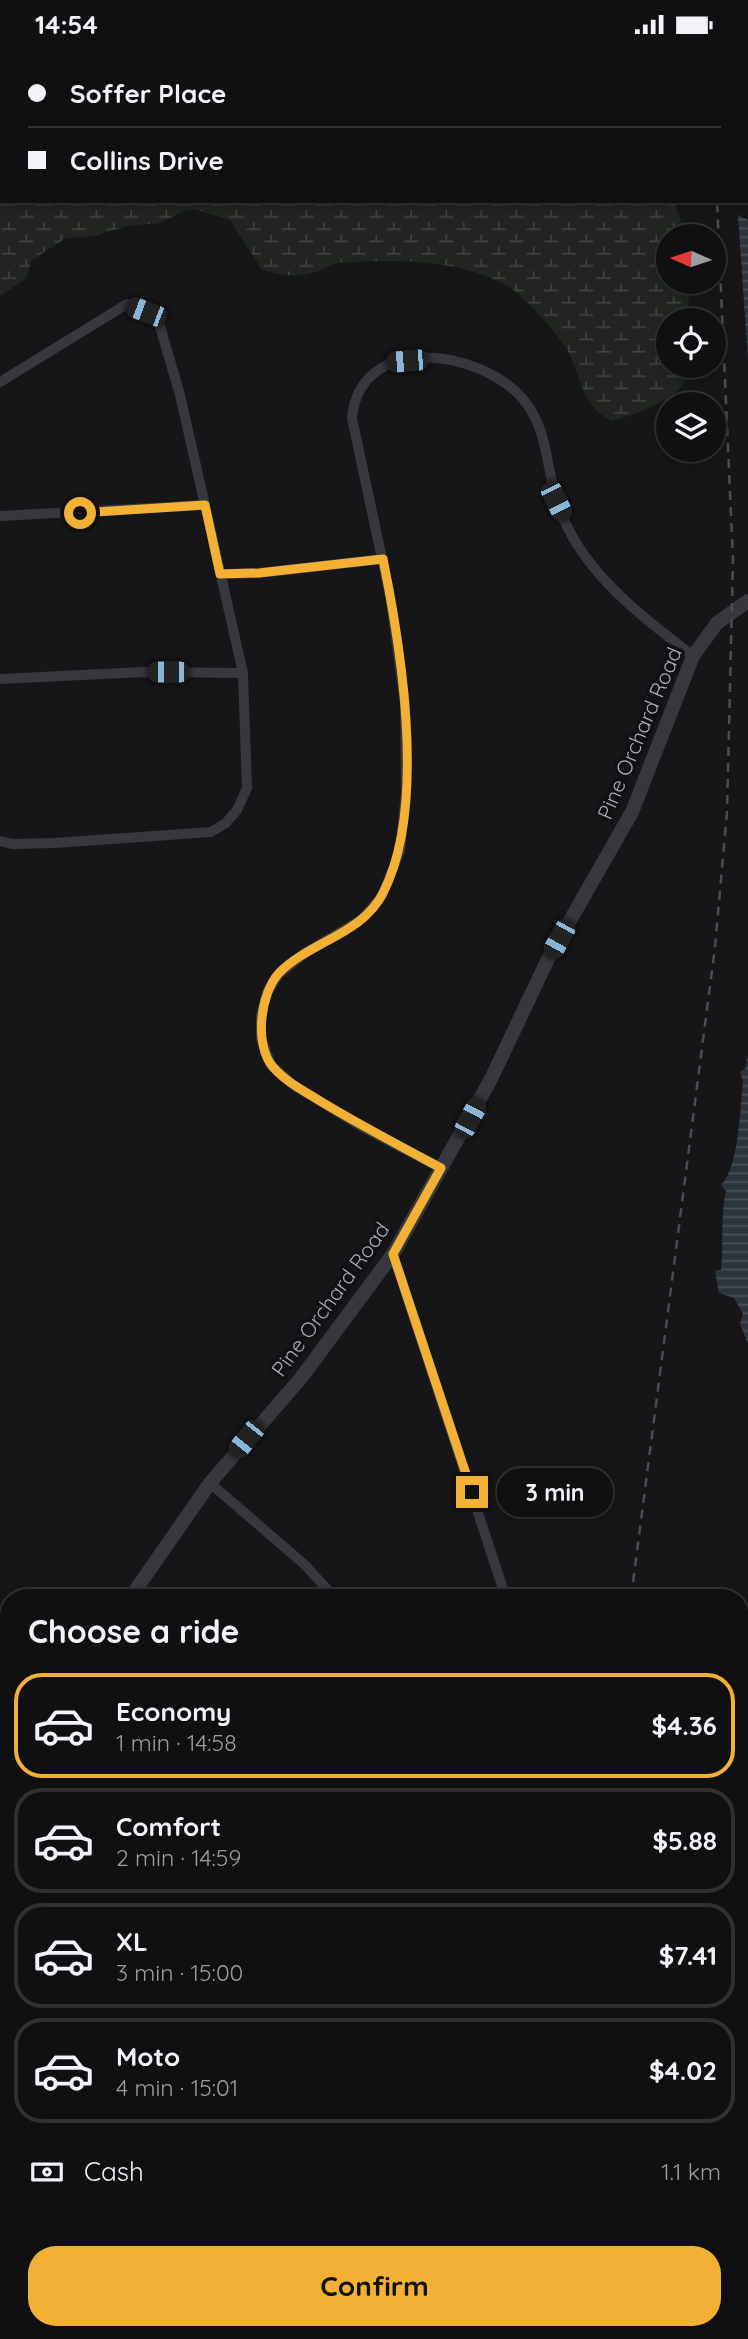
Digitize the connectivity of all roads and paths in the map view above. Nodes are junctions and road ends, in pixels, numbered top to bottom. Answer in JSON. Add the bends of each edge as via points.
{"nodes":[{"id":1,"x":0,"y":382,"type":"edge"},
{"id":2,"x":205,"y":505,"type":"junction"},
{"id":3,"x":0,"y":516,"type":"edge"},
{"id":4,"x":383,"y":559,"type":"junction"},
{"id":5,"x":220,"y":574,"type":"junction"},
{"id":6,"x":748,"y":601,"type":"edge"},
{"id":7,"x":693,"y":656,"type":"junction"},
{"id":8,"x":243,"y":673,"type":"junction"},
{"id":9,"x":0,"y":679,"type":"edge"},
{"id":10,"x":0,"y":841,"type":"edge"},
{"id":11,"x":441,"y":1168,"type":"junction"},
{"id":12,"x":393,"y":1254,"type":"junction"},
{"id":13,"x":210,"y":1483,"type":"junction"},
{"id":14,"x":136,"y":1589,"type":"edge"},
{"id":15,"x":327,"y":1589,"type":"edge"},
{"id":16,"x":503,"y":1589,"type":"edge"}],
"edges":[{"from":1,"to":2,"type":"street","via":[[110,312],[127,304],[146,312],[159,323]]},
{"from":2,"to":3,"type":"street"},
{"from":2,"to":5,"type":"street"},
{"from":4,"to":5,"type":"street"},
{"from":4,"to":7,"type":"street","via":[[352,418],[354,400],[365,380],[388,363],[455,358],[500,377],[523,400],[539,423],[556,501],[580,550],[625,603]]},
{"from":4,"to":11,"type":"street","via":[[405,705],[406,793],[400,851],[382,896],[362,919],[279,974],[267,992],[261,1038],[271,1065],[292,1084]]},
{"from":5,"to":8,"type":"street"},
{"from":6,"to":7,"type":"street","name":"Pine Orchard Road","via":[[717,623]]},
{"from":7,"to":11,"type":"street","name":"Pine Orchard Road","via":[[632,812],[548,959],[491,1079]]},
{"from":8,"to":9,"type":"street"},
{"from":8,"to":10,"type":"street","via":[[247,788],[226,823],[211,832],[55,843]]},
{"from":11,"to":12,"type":"street","name":"Pine Orchard Road"},
{"from":12,"to":13,"type":"street","name":"Pine Orchard Road","via":[[301,1378]]},
{"from":12,"to":16,"type":"street"},
{"from":13,"to":14,"type":"street","name":"Pine Orchard Road"},
{"from":13,"to":15,"type":"street"}]}
